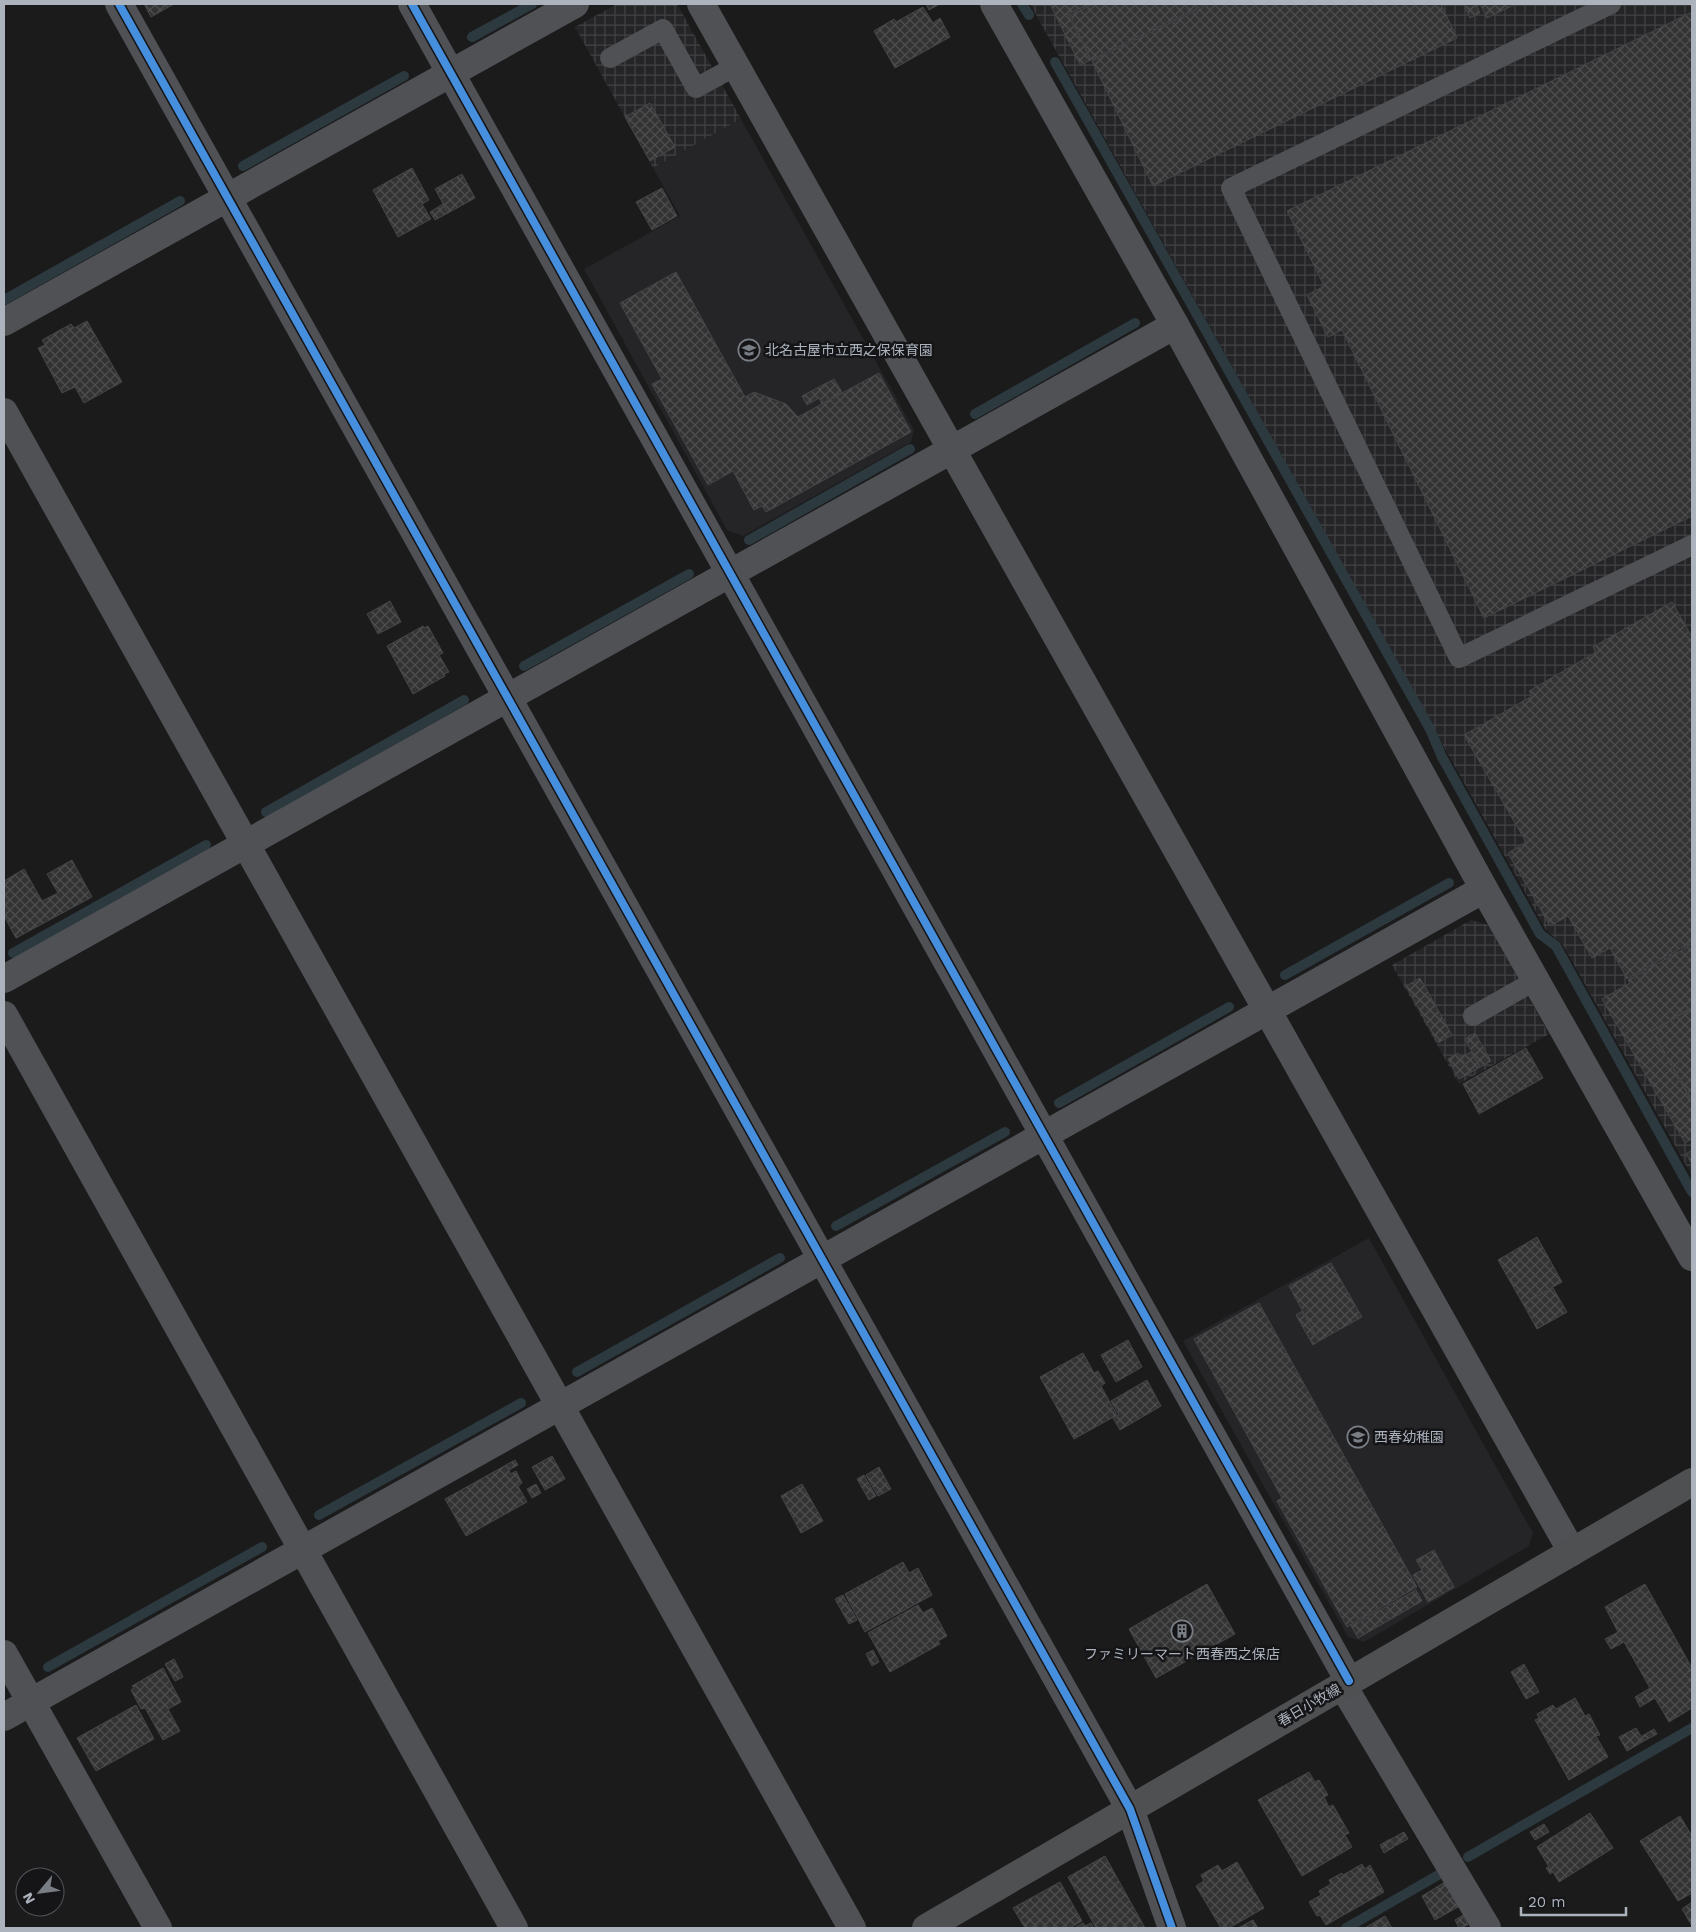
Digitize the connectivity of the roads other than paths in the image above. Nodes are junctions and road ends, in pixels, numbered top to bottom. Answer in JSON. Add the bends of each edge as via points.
{"nodes":[{"id":1,"x":119,"y":4,"type":"edge"},
{"id":2,"x":412,"y":4,"type":"edge"},
{"id":3,"x":575,"y":4,"type":"edge"},
{"id":4,"x":701,"y":4,"type":"edge"},
{"id":5,"x":994,"y":4,"type":"edge"},
{"id":6,"x":1611,"y":4,"type":"edge"},
{"id":7,"x":610,"y":58,"type":"dead end"},
{"id":8,"x":736,"y":66,"type":"junction"},
{"id":9,"x":450,"y":73,"type":"junction"},
{"id":10,"x":228,"y":197,"type":"junction"},
{"id":11,"x":4,"y":322,"type":"edge"},
{"id":12,"x":1175,"y":325,"type":"junction"},
{"id":13,"x":4,"y":412,"type":"edge"},
{"id":14,"x":952,"y":450,"type":"junction"},
{"id":15,"x":1692,"y":545,"type":"edge"},
{"id":16,"x":730,"y":574,"type":"junction"},
{"id":17,"x":508,"y":698,"type":"junction"},
{"id":18,"x":245,"y":844,"type":"junction"},
{"id":19,"x":1484,"y":889,"type":"junction"},
{"id":20,"x":4,"y":979,"type":"edge"},
{"id":21,"x":1536,"y":980,"type":"junction"},
{"id":22,"x":1268,"y":1011,"type":"junction"},
{"id":23,"x":4,"y":1015,"type":"edge"},
{"id":24,"x":1473,"y":1016,"type":"dead end"},
{"id":25,"x":1044,"y":1136,"type":"junction"},
{"id":26,"x":1692,"y":1257,"type":"edge"},
{"id":27,"x":822,"y":1260,"type":"junction"},
{"id":28,"x":560,"y":1406,"type":"junction"},
{"id":29,"x":1692,"y":1482,"type":"edge"},
{"id":30,"x":303,"y":1550,"type":"junction"},
{"id":31,"x":1572,"y":1552,"type":"junction"},
{"id":32,"x":4,"y":1654,"type":"edge"},
{"id":33,"x":1346,"y":1684,"type":"junction"},
{"id":34,"x":31,"y":1702,"type":"junction"},
{"id":35,"x":4,"y":1717,"type":"edge"},
{"id":36,"x":1130,"y":1809,"type":"junction"},
{"id":37,"x":158,"y":1928,"type":"edge"},
{"id":38,"x":514,"y":1928,"type":"edge"},
{"id":39,"x":852,"y":1928,"type":"edge"},
{"id":40,"x":926,"y":1928,"type":"edge"},
{"id":41,"x":1172,"y":1928,"type":"edge"},
{"id":42,"x":1487,"y":1928,"type":"edge"}],
"edges":[{"from":1,"to":10,"type":"street"},
{"from":2,"to":9,"type":"street"},
{"from":3,"to":9,"type":"street"},
{"from":4,"to":8,"type":"street"},
{"from":5,"to":12,"type":"street"},
{"from":6,"to":15,"type":"lane","via":[[1231,188],[1459,658]]},
{"from":7,"to":8,"type":"lane","via":[[663,29],[696,88]]},
{"from":8,"to":14,"type":"street"},
{"from":9,"to":10,"type":"street"},
{"from":9,"to":16,"type":"street"},
{"from":10,"to":11,"type":"street"},
{"from":10,"to":17,"type":"street"},
{"from":12,"to":14,"type":"street"},
{"from":12,"to":19,"type":"street"},
{"from":13,"to":18,"type":"street"},
{"from":14,"to":16,"type":"street"},
{"from":14,"to":22,"type":"street"},
{"from":16,"to":17,"type":"street"},
{"from":16,"to":25,"type":"street"},
{"from":17,"to":18,"type":"street"},
{"from":17,"to":27,"type":"street"},
{"from":18,"to":20,"type":"street"},
{"from":18,"to":28,"type":"street"},
{"from":19,"to":21,"type":"street"},
{"from":19,"to":22,"type":"street"},
{"from":21,"to":24,"type":"lane"},
{"from":21,"to":26,"type":"street"},
{"from":22,"to":25,"type":"street"},
{"from":22,"to":31,"type":"street"},
{"from":23,"to":30,"type":"street"},
{"from":25,"to":27,"type":"street"},
{"from":25,"to":33,"type":"street"},
{"from":27,"to":28,"type":"street"},
{"from":27,"to":36,"type":"street"},
{"from":28,"to":30,"type":"street"},
{"from":28,"to":39,"type":"street"},
{"from":29,"to":31,"type":"main road","name":"春日小牧線"},
{"from":30,"to":34,"type":"street"},
{"from":30,"to":38,"type":"street"},
{"from":31,"to":33,"type":"main road","name":"春日小牧線"},
{"from":32,"to":34,"type":"street"},
{"from":33,"to":36,"type":"main road","name":"春日小牧線"},
{"from":33,"to":42,"type":"street"},
{"from":34,"to":35,"type":"street"},
{"from":34,"to":37,"type":"street"},
{"from":36,"to":40,"type":"main road","name":"春日小牧線"},
{"from":36,"to":41,"type":"street"}]}
